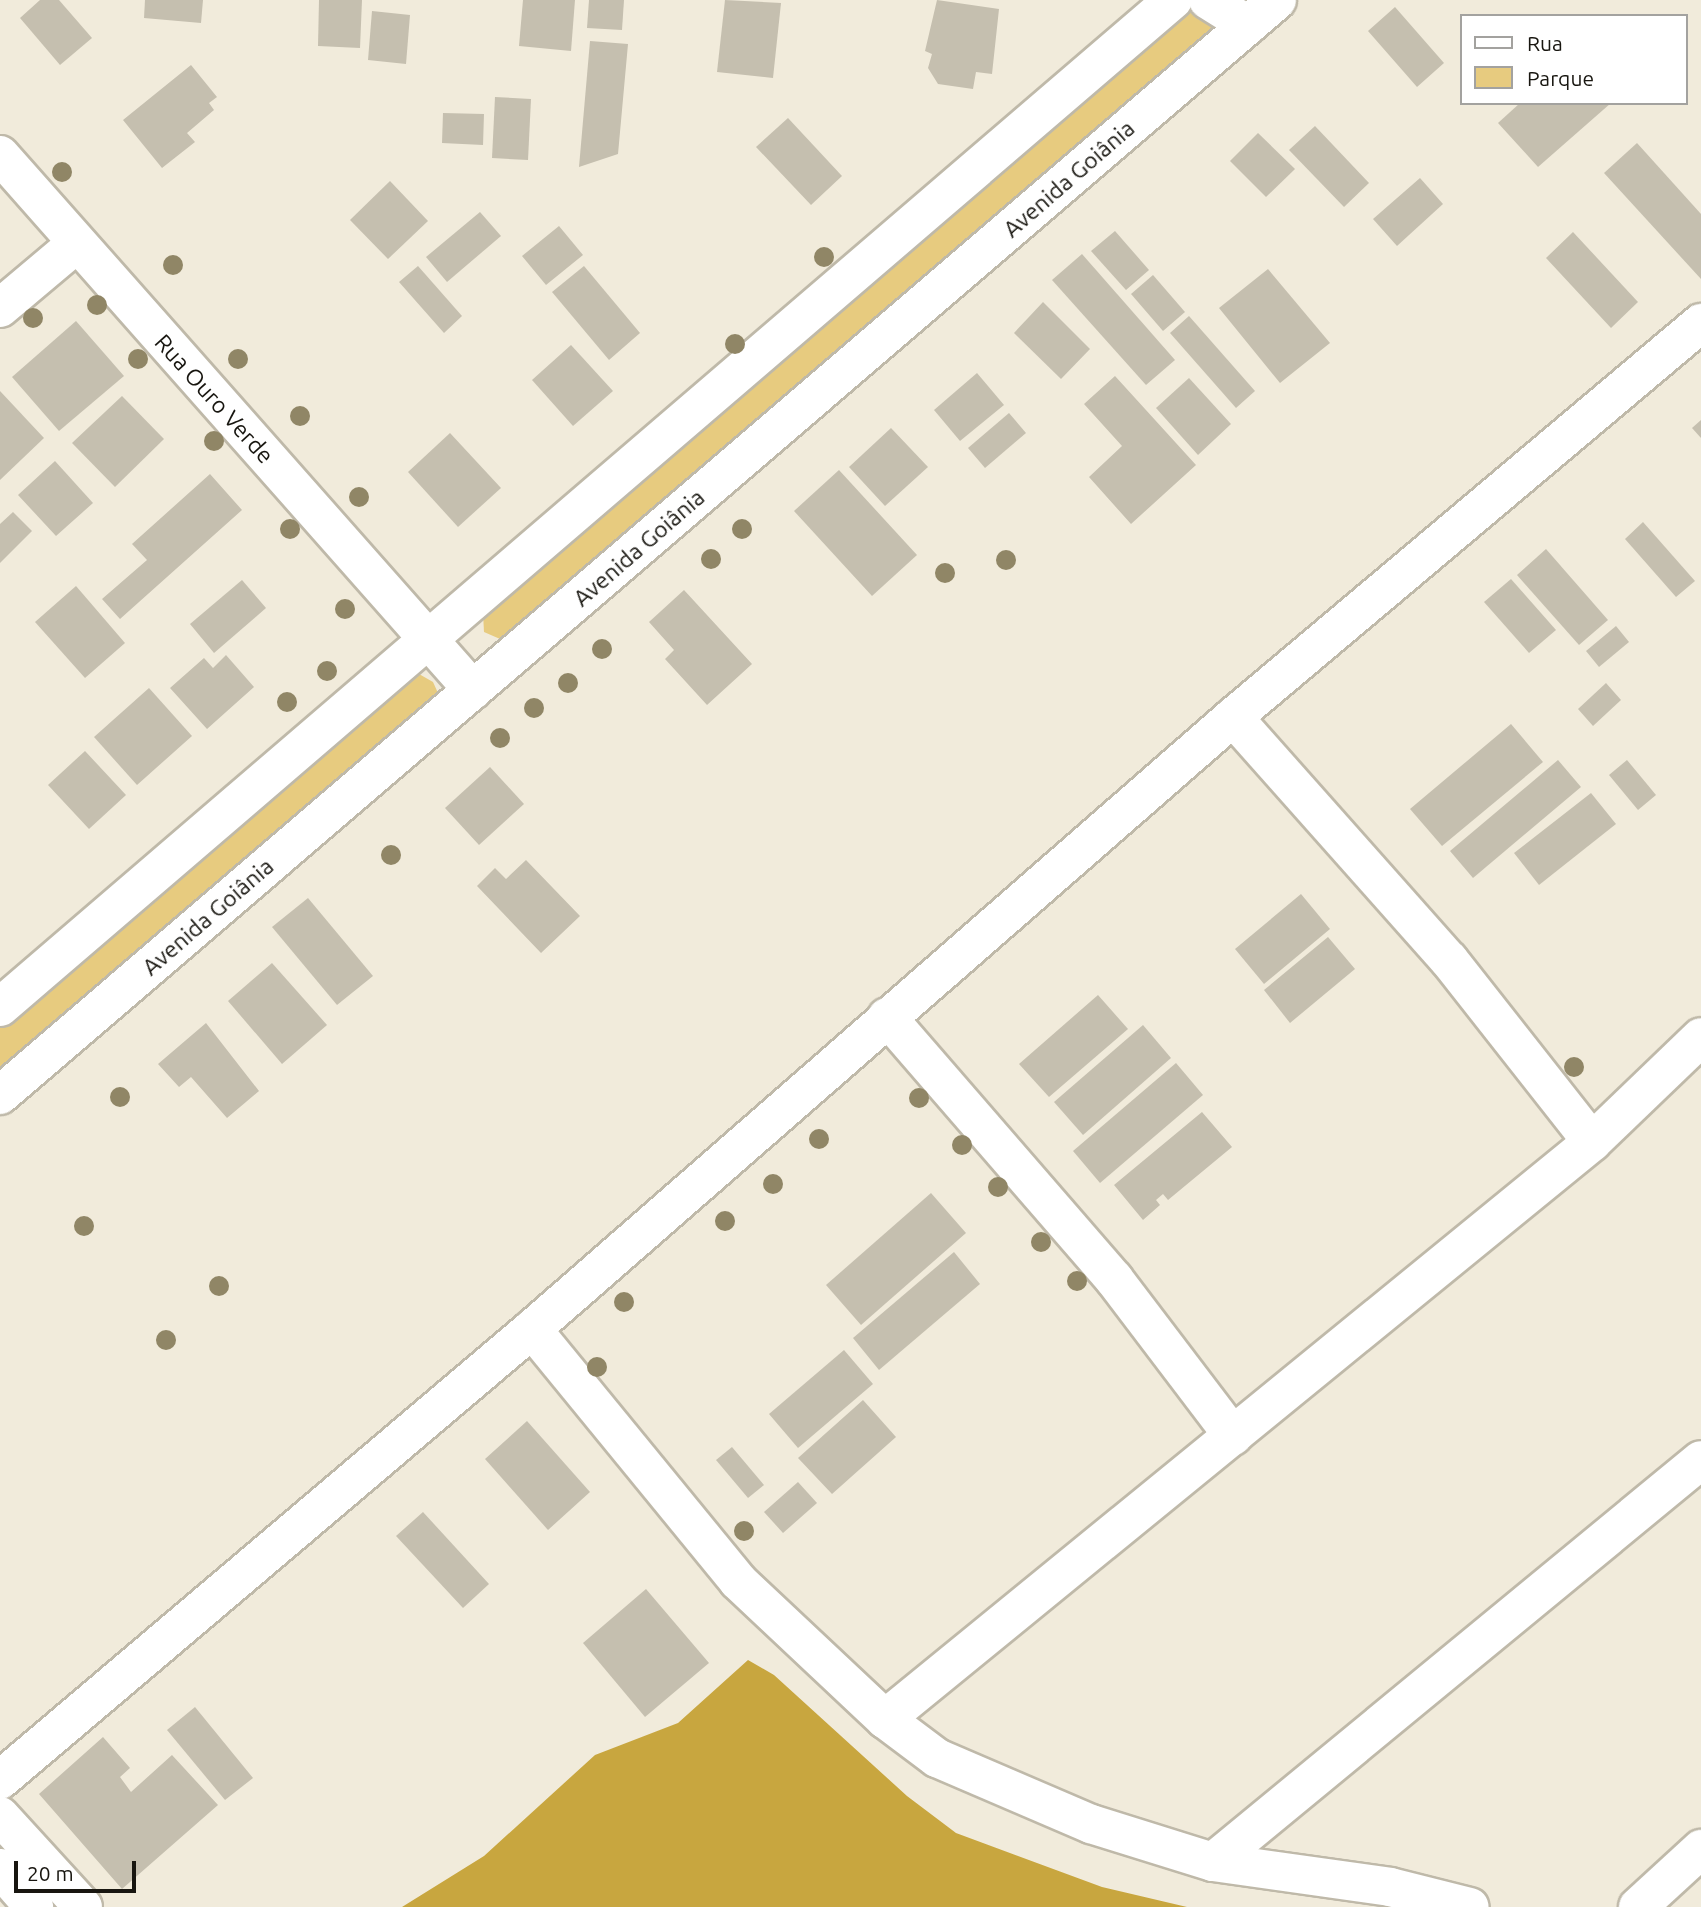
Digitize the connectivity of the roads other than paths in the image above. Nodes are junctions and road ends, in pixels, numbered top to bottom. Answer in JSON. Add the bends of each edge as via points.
{"nodes":[{"id":1,"x":1172,"y":0,"type":"edge"},
{"id":2,"x":1208,"y":0,"type":"edge"},
{"id":3,"x":1277,"y":0,"type":"edge"},
{"id":4,"x":1248,"y":25,"type":"junction"},
{"id":5,"x":0,"y":155,"type":"edge"},
{"id":6,"x":76,"y":244,"type":"junction"},
{"id":7,"x":0,"y":308,"type":"edge"},
{"id":8,"x":1701,"y":323,"type":"edge"},
{"id":9,"x":429,"y":641,"type":"junction"},
{"id":10,"x":473,"y":690,"type":"junction"},
{"id":11,"x":1233,"y":718,"type":"junction"},
{"id":12,"x":0,"y":1007,"type":"edge"},
{"id":13,"x":887,"y":1017,"type":"junction"},
{"id":14,"x":1701,"y":1037,"type":"edge"},
{"id":15,"x":0,"y":1095,"type":"edge"},
{"id":16,"x":1591,"y":1142,"type":"junction"},
{"id":17,"x":532,"y":1329,"type":"junction"},
{"id":18,"x":1233,"y":1436,"type":"junction"},
{"id":19,"x":1701,"y":1460,"type":"edge"},
{"id":20,"x":885,"y":1719,"type":"junction"},
{"id":21,"x":0,"y":1780,"type":"edge"},
{"id":22,"x":0,"y":1816,"type":"edge"},
{"id":23,"x":1701,"y":1849,"type":"edge"},
{"id":24,"x":1213,"y":1862,"type":"junction"},
{"id":25,"x":0,"y":1868,"type":"edge"},
{"id":26,"x":34,"y":1907,"type":"edge"},
{"id":27,"x":83,"y":1907,"type":"edge"},
{"id":28,"x":1470,"y":1907,"type":"edge"},
{"id":29,"x":1639,"y":1907,"type":"edge"}],
"edges":[{"from":1,"to":9,"type":"street"},
{"from":2,"to":4,"type":"street"},
{"from":3,"to":4,"type":"street","name":"Avenida Goiânia"},
{"from":4,"to":10,"type":"street","name":"Avenida Goiânia"},
{"from":5,"to":6,"type":"street","name":"Rua Ouro Verde"},
{"from":6,"to":7,"type":"street"},
{"from":6,"to":9,"type":"street","name":"Rua Ouro Verde"},
{"from":8,"to":11,"type":"street"},
{"from":9,"to":10,"type":"street","name":"Rua Ouro Verde"},
{"from":9,"to":12,"type":"street"},
{"from":10,"to":15,"type":"street","name":"Avenida Goiânia"},
{"from":11,"to":13,"type":"street"},
{"from":11,"to":16,"type":"street","via":[[1449,960]]},
{"from":13,"to":17,"type":"street"},
{"from":13,"to":18,"type":"street","via":[[1114,1279]]},
{"from":14,"to":16,"type":"street"},
{"from":16,"to":18,"type":"street"},
{"from":17,"to":20,"type":"street","via":[[738,1580]]},
{"from":17,"to":21,"type":"street"},
{"from":18,"to":20,"type":"street"},
{"from":19,"to":24,"type":"street"},
{"from":20,"to":24,"type":"street","via":[[937,1758],[1091,1824]]},
{"from":22,"to":27,"type":"street"},
{"from":23,"to":29,"type":"street"},
{"from":24,"to":28,"type":"street","via":[[1390,1887]]},
{"from":25,"to":26,"type":"street"}]}
